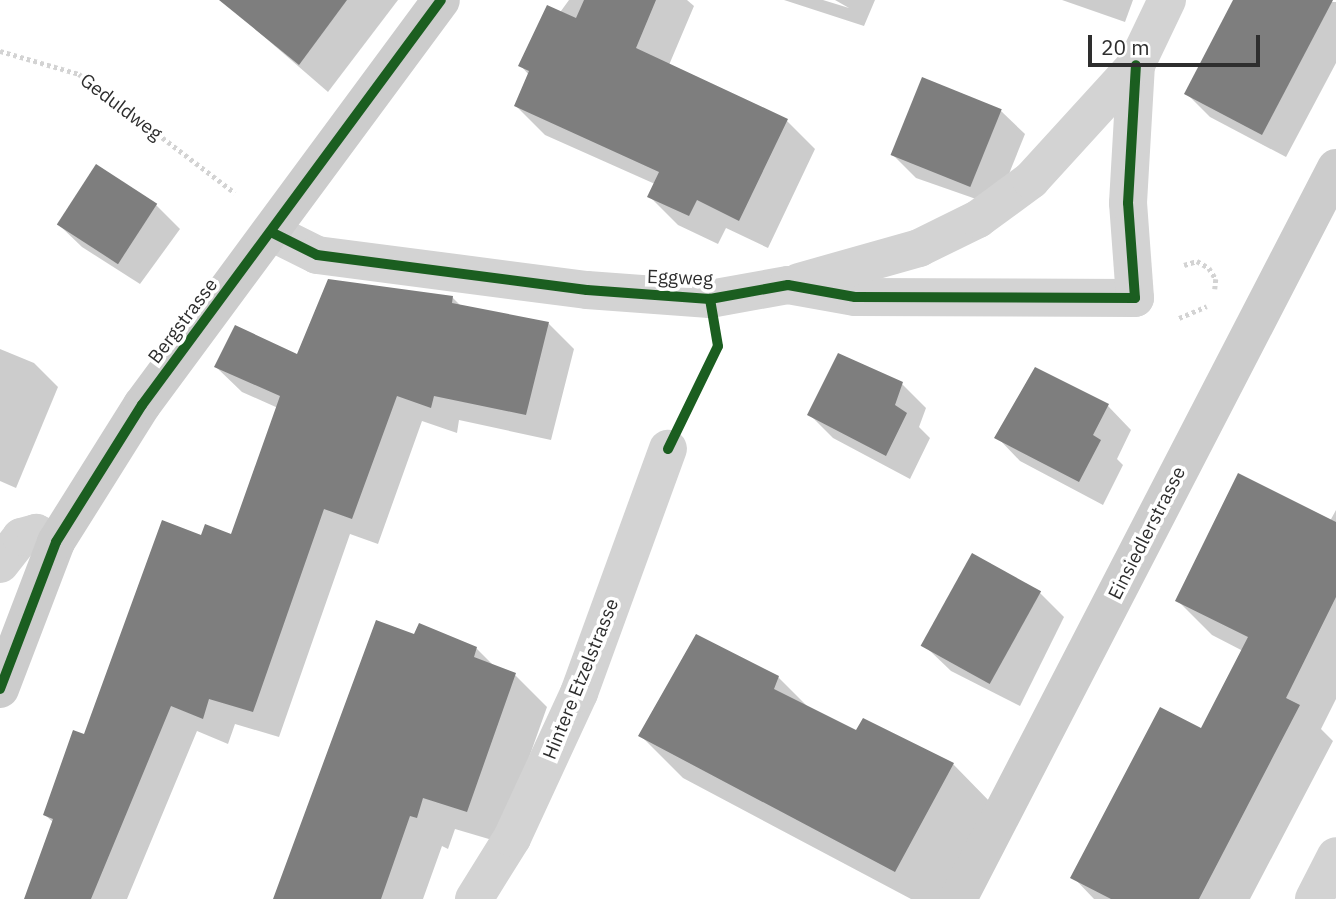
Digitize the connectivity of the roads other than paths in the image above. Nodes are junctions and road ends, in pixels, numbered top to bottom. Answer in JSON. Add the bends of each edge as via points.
{"nodes":[{"id":1,"x":441,"y":0,"type":"edge"},
{"id":2,"x":1167,"y":0,"type":"edge"},
{"id":3,"x":1136,"y":65,"type":"junction"},
{"id":4,"x":1336,"y":168,"type":"edge"},
{"id":5,"x":271,"y":232,"type":"junction"},
{"id":6,"x":788,"y":285,"type":"junction"},
{"id":7,"x":668,"y":449,"type":"dead end"},
{"id":8,"x":56,"y":542,"type":"junction"},
{"id":9,"x":0,"y":564,"type":"edge"},
{"id":10,"x":0,"y":689,"type":"edge"},
{"id":11,"x":1336,"y":856,"type":"edge"},
{"id":12,"x":474,"y":899,"type":"edge"},
{"id":13,"x":958,"y":899,"type":"edge"},
{"id":14,"x":1314,"y":899,"type":"edge"}],
"edges":[{"from":1,"to":5,"type":"street","name":"Bergstrasse"},
{"from":2,"to":3,"type":"street"},
{"from":3,"to":6,"type":"street","via":[[1031,180],[978,219],[919,248]]},
{"from":3,"to":6,"type":"street","name":"Eggweg","via":[[1128,203],[1135,298],[855,297]]},
{"from":4,"to":13,"type":"street","name":"Einsiedlerstrasse"},
{"from":5,"to":6,"type":"street","name":"Eggweg","via":[[317,255],[587,290],[710,299]]},
{"from":5,"to":8,"type":"street","name":"Bergstrasse","via":[[142,405]]},
{"from":7,"to":12,"type":"street","name":"Hintere Etzelstrasse","via":[[579,693],[512,838]]},
{"from":8,"to":9,"type":"street","via":[[36,533],[21,537]]},
{"from":8,"to":10,"type":"street","name":"Bergstrasse"},
{"from":11,"to":14,"type":"street"}]}
